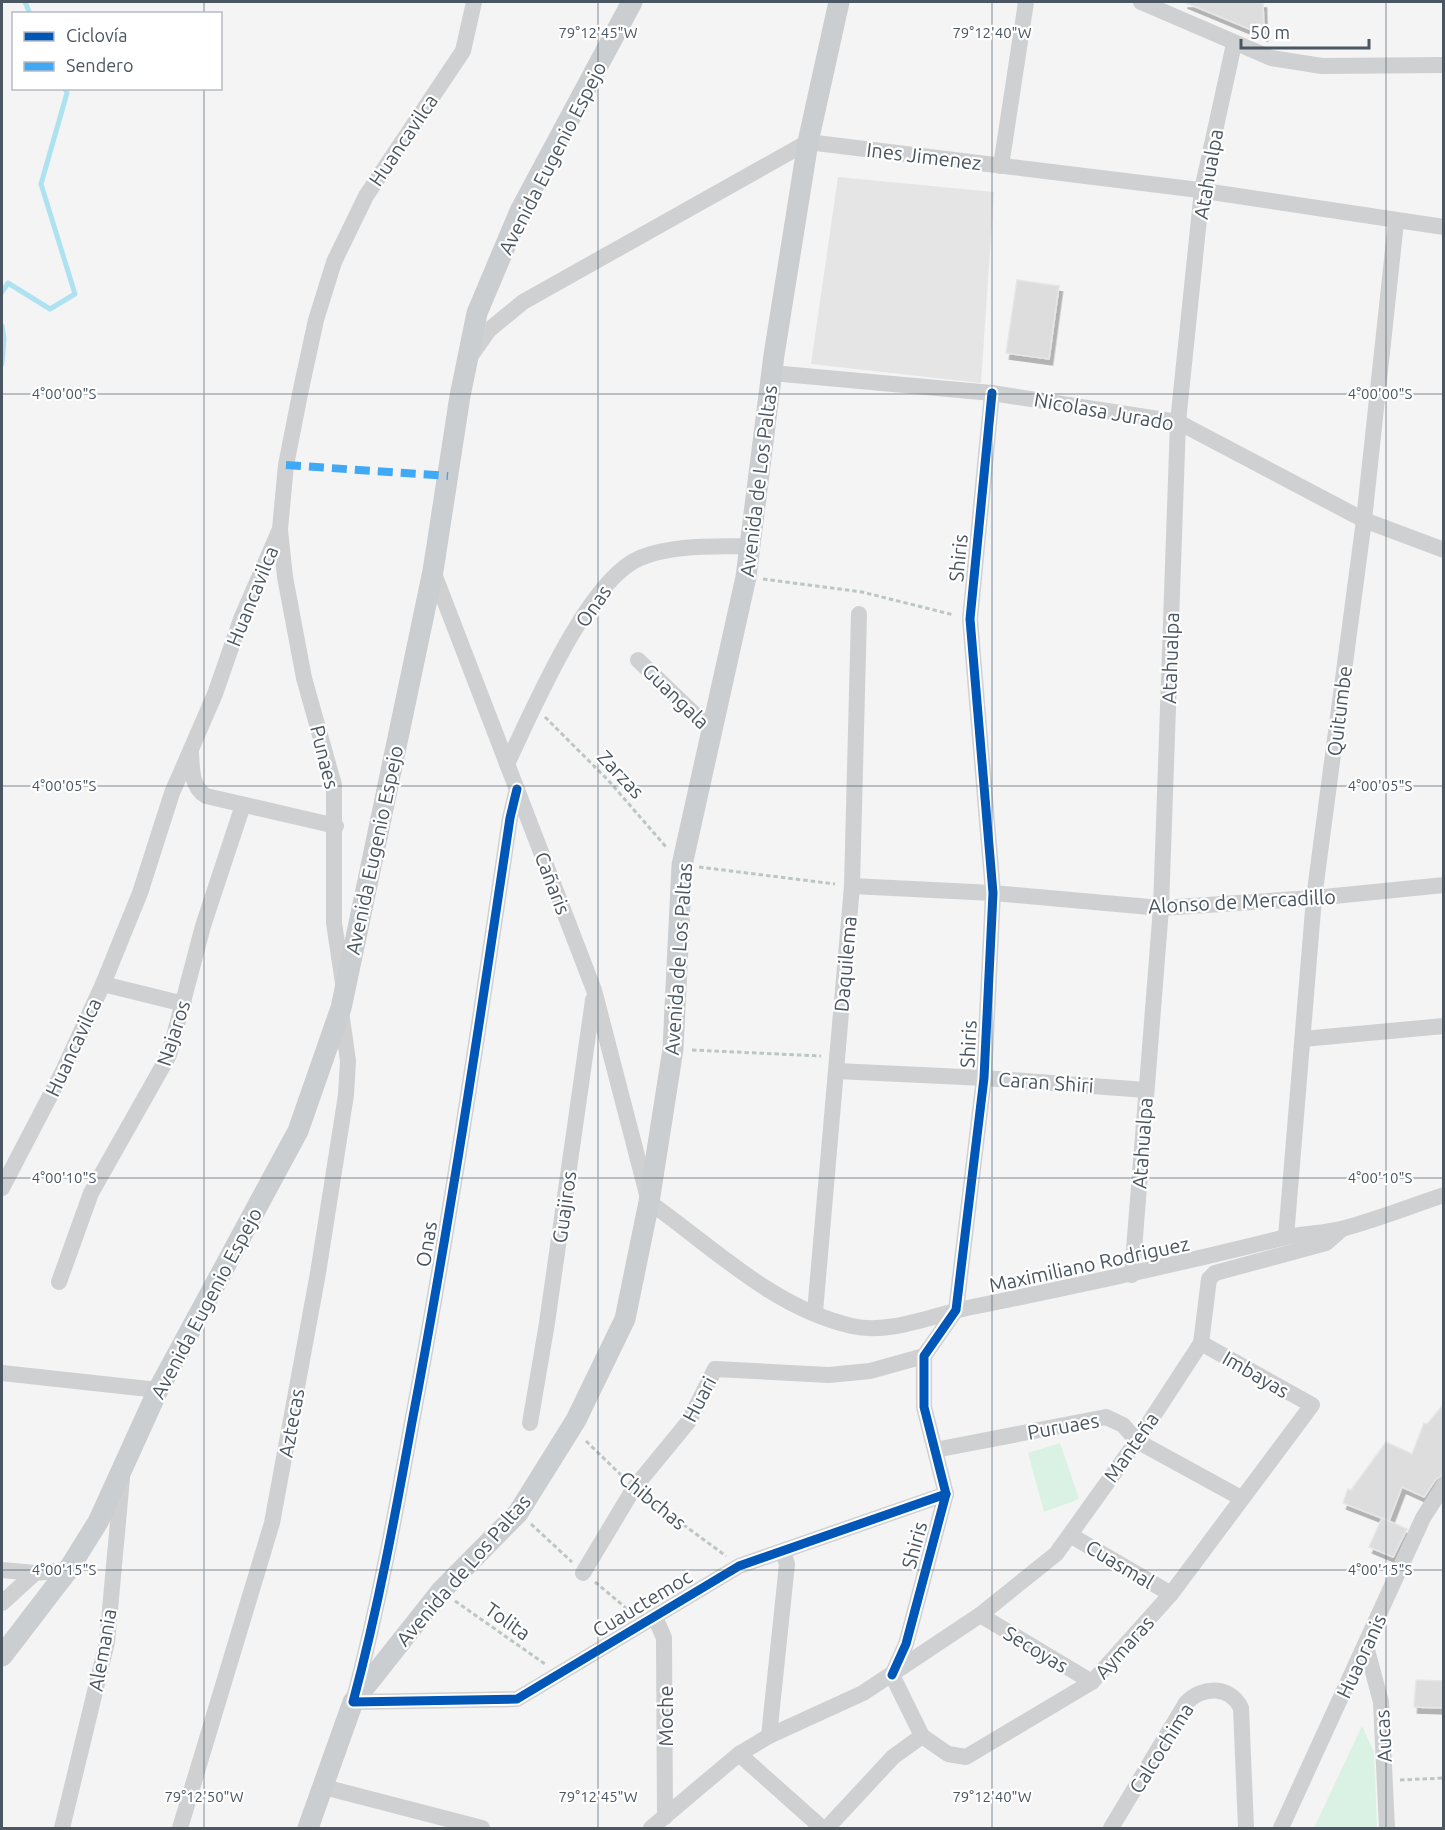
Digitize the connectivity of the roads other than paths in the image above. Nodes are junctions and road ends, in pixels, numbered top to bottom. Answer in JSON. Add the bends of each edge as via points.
{"nodes":[{"id":1,"x":474,"y":2,"type":"edge"},
{"id":2,"x":623,"y":2,"type":"edge"},
{"id":3,"x":632,"y":2,"type":"edge"},
{"id":4,"x":839,"y":2,"type":"edge"},
{"id":5,"x":1026,"y":2,"type":"edge"},
{"id":6,"x":1141,"y":2,"type":"edge"},
{"id":7,"x":619,"y":28,"type":"junction"},
{"id":8,"x":1234,"y":44,"type":"junction"},
{"id":9,"x":1443,"y":65,"type":"edge"},
{"id":10,"x":808,"y":142,"type":"junction"},
{"id":11,"x":1001,"y":166,"type":"junction"},
{"id":12,"x":1202,"y":190,"type":"junction"},
{"id":13,"x":1396,"y":222,"type":"junction"},
{"id":14,"x":1443,"y":227,"type":"edge"},
{"id":15,"x":468,"y":361,"type":"junction"},
{"id":16,"x":772,"y":373,"type":"junction"},
{"id":17,"x":992,"y":393,"type":"junction"},
{"id":18,"x":1178,"y":422,"type":"junction"},
{"id":19,"x":1364,"y":520,"type":"junction"},
{"id":20,"x":280,"y":529,"type":"junction"},
{"id":21,"x":750,"y":546,"type":"junction"},
{"id":22,"x":1443,"y":550,"type":"edge"},
{"id":23,"x":433,"y":572,"type":"junction"},
{"id":24,"x":859,"y":614,"type":"dead end"},
{"id":25,"x":638,"y":660,"type":"dead end"},
{"id":26,"x":713,"y":732,"type":"junction"},
{"id":27,"x":190,"y":749,"type":"junction"},
{"id":28,"x":507,"y":764,"type":"junction"},
{"id":29,"x":517,"y":789,"type":"junction"},
{"id":30,"x":243,"y":805,"type":"junction"},
{"id":31,"x":336,"y":826,"type":"junction"},
{"id":32,"x":1443,"y":885,"type":"edge"},
{"id":33,"x":852,"y":886,"type":"junction"},
{"id":34,"x":993,"y":893,"type":"junction"},
{"id":35,"x":1314,"y":898,"type":"junction"},
{"id":36,"x":1161,"y":909,"type":"junction"},
{"id":37,"x":103,"y":984,"type":"junction"},
{"id":38,"x":594,"y":990,"type":"junction"},
{"id":39,"x":342,"y":998,"type":"junction"},
{"id":40,"x":184,"y":1004,"type":"junction"},
{"id":41,"x":1443,"y":1026,"type":"edge"},
{"id":42,"x":1303,"y":1039,"type":"junction"},
{"id":43,"x":837,"y":1064,"type":"junction"},
{"id":44,"x":984,"y":1078,"type":"junction"},
{"id":45,"x":1146,"y":1090,"type":"junction"},
{"id":46,"x":2,"y":1188,"type":"edge"},
{"id":47,"x":1443,"y":1196,"type":"edge"},
{"id":48,"x":649,"y":1202,"type":"junction"},
{"id":49,"x":1342,"y":1229,"type":"junction"},
{"id":50,"x":1286,"y":1237,"type":"junction"},
{"id":51,"x":1132,"y":1275,"type":"junction"},
{"id":52,"x":59,"y":1282,"type":"dead end"},
{"id":53,"x":956,"y":1310,"type":"junction"},
{"id":54,"x":815,"y":1312,"type":"junction"},
{"id":55,"x":1201,"y":1343,"type":"junction"},
{"id":56,"x":924,"y":1356,"type":"junction"},
{"id":57,"x":2,"y":1373,"type":"edge"},
{"id":58,"x":158,"y":1390,"type":"junction"},
{"id":59,"x":1312,"y":1405,"type":"joint"},
{"id":60,"x":530,"y":1423,"type":"dead end"},
{"id":61,"x":1137,"y":1441,"type":"junction"},
{"id":62,"x":935,"y":1450,"type":"junction"},
{"id":63,"x":122,"y":1468,"type":"junction"},
{"id":64,"x":1443,"y":1485,"type":"edge"},
{"id":65,"x":946,"y":1494,"type":"junction"},
{"id":66,"x":1241,"y":1498,"type":"junction"},
{"id":67,"x":1070,"y":1534,"type":"junction"},
{"id":68,"x":783,"y":1552,"type":"junction"},
{"id":69,"x":2,"y":1570,"type":"edge"},
{"id":70,"x":68,"y":1570,"type":"junction"},
{"id":71,"x":35,"y":1573,"type":"junction"},
{"id":72,"x":583,"y":1573,"type":"dead end"},
{"id":73,"x":1171,"y":1594,"type":"junction"},
{"id":74,"x":2,"y":1603,"type":"edge"},
{"id":75,"x":980,"y":1615,"type":"junction"},
{"id":76,"x":655,"y":1617,"type":"junction"},
{"id":77,"x":1366,"y":1646,"type":"junction"},
{"id":78,"x":2,"y":1656,"type":"edge"},
{"id":79,"x":892,"y":1675,"type":"junction"},
{"id":80,"x":1092,"y":1682,"type":"junction"},
{"id":81,"x":353,"y":1702,"type":"junction"},
{"id":82,"x":769,"y":1736,"type":"junction"},
{"id":83,"x":922,"y":1736,"type":"junction"},
{"id":84,"x":739,"y":1754,"type":"junction"},
{"id":85,"x":324,"y":1787,"type":"junction"},
{"id":86,"x":665,"y":1817,"type":"junction"},
{"id":87,"x":62,"y":1828,"type":"edge"},
{"id":88,"x":180,"y":1828,"type":"edge"},
{"id":89,"x":308,"y":1828,"type":"edge"},
{"id":90,"x":482,"y":1828,"type":"edge"},
{"id":91,"x":651,"y":1828,"type":"edge"},
{"id":92,"x":824,"y":1828,"type":"edge"},
{"id":93,"x":1111,"y":1828,"type":"edge"},
{"id":94,"x":1246,"y":1828,"type":"edge"},
{"id":95,"x":1281,"y":1828,"type":"edge"},
{"id":96,"x":1387,"y":1828,"type":"edge"}],
"edges":[{"from":1,"to":20,"type":"street","name":"Huancavilca","via":[[464,51],[366,196],[334,262],[301,389],[286,465]]},
{"from":2,"to":7,"type":"street"},
{"from":3,"to":7,"type":"main road","name":"Avenida Eugenio Espejo"},
{"from":4,"to":10,"type":"main road","name":"Avenida de Los Paltas"},
{"from":5,"to":11,"type":"street"},
{"from":6,"to":8,"type":"street"},
{"from":7,"to":15,"type":"main road","name":"Avenida Eugenio Espejo","via":[[520,211],[477,313]]},
{"from":8,"to":9,"type":"street","via":[[1271,58],[1322,66]]},
{"from":8,"to":12,"type":"street","name":"Atahualpa"},
{"from":10,"to":11,"type":"street","name":"Ines Jimenez"},
{"from":10,"to":15,"type":"street","via":[[523,302],[489,330]]},
{"from":10,"to":16,"type":"main road","name":"Avenida de Los Paltas"},
{"from":11,"to":12,"type":"street","name":"Ines Jimenez"},
{"from":12,"to":13,"type":"street","name":"Ines Jimenez"},
{"from":12,"to":18,"type":"street","name":"Atahualpa"},
{"from":13,"to":14,"type":"street","name":"Ines Jimenez"},
{"from":13,"to":19,"type":"street","name":"Quitumbe"},
{"from":15,"to":23,"type":"main road","name":"Avenida Eugenio Espejo"},
{"from":16,"to":17,"type":"street","name":"Nicolasa Jurado"},
{"from":16,"to":21,"type":"main road","name":"Avenida de Los Paltas"},
{"from":17,"to":18,"type":"street","name":"Nicolasa Jurado"},
{"from":17,"to":34,"type":"street","name":"Shiris","via":[[970,619]]},
{"from":18,"to":19,"type":"street","name":"Nicolasa Jurado"},
{"from":18,"to":36,"type":"street","name":"Atahualpa"},
{"from":19,"to":22,"type":"street","name":"Nicolasa Jurado"},
{"from":19,"to":35,"type":"street","name":"Quitumbe"},
{"from":20,"to":27,"type":"street","name":"Huancavilca"},
{"from":20,"to":31,"type":"street","name":"Punaes","via":[[304,678],[334,784]]},
{"from":21,"to":26,"type":"main road","name":"Avenida de Los Paltas"},
{"from":21,"to":28,"type":"street","name":"Onas","via":[[677,549],[639,558],[617,573],[587,608]]},
{"from":23,"to":28,"type":"street","name":"Cañaris"},
{"from":23,"to":39,"type":"main road","name":"Avenida Eugenio Espejo"},
{"from":24,"to":33,"type":"street","name":"Daquilema"},
{"from":25,"to":26,"type":"street","name":"Guangala"},
{"from":26,"to":48,"type":"main road","name":"Avenida de Los Paltas","via":[[682,865],[673,1049]]},
{"from":27,"to":30,"type":"street","via":[[193,781],[199,792]]},
{"from":27,"to":37,"type":"street","name":"Huancavilca","via":[[140,893]]},
{"from":28,"to":29,"type":"street","name":"Cañaris"},
{"from":29,"to":38,"type":"street","name":"Cañaris"},
{"from":29,"to":81,"type":"street","name":"Onas","via":[[435,1303],[376,1617]]},
{"from":30,"to":31,"type":"street"},
{"from":30,"to":40,"type":"street","name":"Najaros","via":[[203,926]]},
{"from":31,"to":39,"type":"street","name":"Punaes","via":[[334,923]]},
{"from":32,"to":35,"type":"street","name":"Alonso de Mercadillo"},
{"from":33,"to":34,"type":"street","name":"Alonso de Mercadillo"},
{"from":33,"to":43,"type":"street","name":"Daquilema"},
{"from":34,"to":36,"type":"street","name":"Alonso de Mercadillo"},
{"from":34,"to":44,"type":"street","name":"Shiris"},
{"from":35,"to":36,"type":"street","name":"Alonso de Mercadillo"},
{"from":35,"to":42,"type":"street","name":"Quitumbe"},
{"from":36,"to":45,"type":"street","name":"Atahualpa"},
{"from":37,"to":40,"type":"street"},
{"from":37,"to":46,"type":"street","name":"Huancavilca"},
{"from":38,"to":48,"type":"street","name":"Cañaris"},
{"from":38,"to":60,"type":"street","name":"Guajiros"},
{"from":39,"to":58,"type":"main road","name":"Avenida Eugenio Espejo","via":[[298,1131]]},
{"from":39,"to":88,"type":"street","name":"Aztecas","via":[[348,1061],[346,1095],[272,1523]]},
{"from":40,"to":52,"type":"street","name":"Najaros","via":[[169,1055],[91,1193]]},
{"from":41,"to":42,"type":"street"},
{"from":42,"to":50,"type":"street","name":"Quitumbe"},
{"from":43,"to":44,"type":"street","name":"Caran Shiri"},
{"from":43,"to":54,"type":"street","name":"Daquilema"},
{"from":44,"to":45,"type":"street","name":"Caran Shiri"},
{"from":44,"to":53,"type":"street","name":"Shiris"},
{"from":45,"to":51,"type":"street","name":"Atahualpa"},
{"from":47,"to":49,"type":"street","name":"Maximiliano Rodriguez"},
{"from":48,"to":54,"type":"street","name":"Maximiliano Rodriguez","via":[[766,1290]]},
{"from":48,"to":81,"type":"main road","name":"Avenida de Los Paltas","via":[[625,1319],[572,1427],[518,1513],[441,1591]]},
{"from":49,"to":50,"type":"street","name":"Maximiliano Rodriguez"},
{"from":49,"to":55,"type":"street","name":"Manteña","via":[[1326,1243],[1215,1273],[1209,1279]]},
{"from":50,"to":51,"type":"street","name":"Maximiliano Rodriguez"},
{"from":51,"to":53,"type":"street","name":"Maximiliano Rodriguez"},
{"from":53,"to":54,"type":"street","name":"Maximiliano Rodriguez","via":[[872,1328],[853,1326]]},
{"from":53,"to":56,"type":"street","name":"Shiris"},
{"from":55,"to":59,"type":"street","name":"Imbayas"},
{"from":55,"to":61,"type":"street","name":"Manteña"},
{"from":56,"to":62,"type":"street","name":"Shiris","via":[[924,1407]]},
{"from":56,"to":72,"type":"street","name":"Huari","via":[[870,1371],[829,1375],[715,1369],[685,1426],[634,1488]]},
{"from":57,"to":58,"type":"street"},
{"from":58,"to":63,"type":"main road","name":"Avenida Eugenio Espejo"},
{"from":59,"to":66,"type":"street","name":"Aymaras"},
{"from":61,"to":62,"type":"street","name":"Puruaes","via":[[1123,1425],[1100,1417]]},
{"from":61,"to":66,"type":"street","name":"Puruaes"},
{"from":61,"to":67,"type":"street","name":"Manteña"},
{"from":62,"to":65,"type":"street","name":"Shiris"},
{"from":63,"to":70,"type":"main road","name":"Avenida Eugenio Espejo","via":[[98,1522]]},
{"from":63,"to":87,"type":"street","name":"Alemania","via":[[107,1642]]},
{"from":64,"to":77,"type":"street","name":"Huaoranis","via":[[1423,1518]]},
{"from":65,"to":68,"type":"street","name":"Cuauctemoc"},
{"from":65,"to":79,"type":"street","name":"Shiris","via":[[906,1644]]},
{"from":66,"to":73,"type":"street","name":"Aymaras"},
{"from":67,"to":73,"type":"street","name":"Cuasmal"},
{"from":67,"to":75,"type":"street","name":"Manteña","via":[[1056,1554]]},
{"from":68,"to":76,"type":"street","name":"Cuauctemoc","via":[[739,1566]]},
{"from":68,"to":82,"type":"street","via":[[788,1564]]},
{"from":69,"to":71,"type":"street"},
{"from":70,"to":71,"type":"street"},
{"from":70,"to":78,"type":"main road","name":"Avenida Eugenio Espejo"},
{"from":71,"to":74,"type":"street"},
{"from":73,"to":80,"type":"street","name":"Aymaras"},
{"from":75,"to":79,"type":"street","name":"Manteña"},
{"from":75,"to":80,"type":"street","name":"Secoyas"},
{"from":76,"to":81,"type":"street","name":"Cuauctemoc","via":[[517,1699]]},
{"from":76,"to":86,"type":"street","name":"Moche","via":[[664,1638]]},
{"from":77,"to":95,"type":"street","name":"Huaoranis"},
{"from":77,"to":96,"type":"street","name":"Aucas","via":[[1381,1702]]},
{"from":79,"to":82,"type":"street","via":[[863,1693]]},
{"from":79,"to":83,"type":"street"},
{"from":80,"to":83,"type":"street","name":"Aymaras","via":[[966,1757],[948,1754]]},
{"from":81,"to":85,"type":"main road","name":"Avenida de Los Paltas"},
{"from":82,"to":84,"type":"street"},
{"from":83,"to":92,"type":"street","via":[[893,1757]]},
{"from":84,"to":86,"type":"street"},
{"from":84,"to":92,"type":"street"},
{"from":85,"to":89,"type":"main road","name":"Avenida de Los Paltas"},
{"from":85,"to":90,"type":"street"},
{"from":86,"to":91,"type":"street"},
{"from":93,"to":94,"type":"street","name":"Calcochima","via":[[1186,1703],[1198,1693],[1214,1690],[1230,1695],[1241,1708]]}]}
